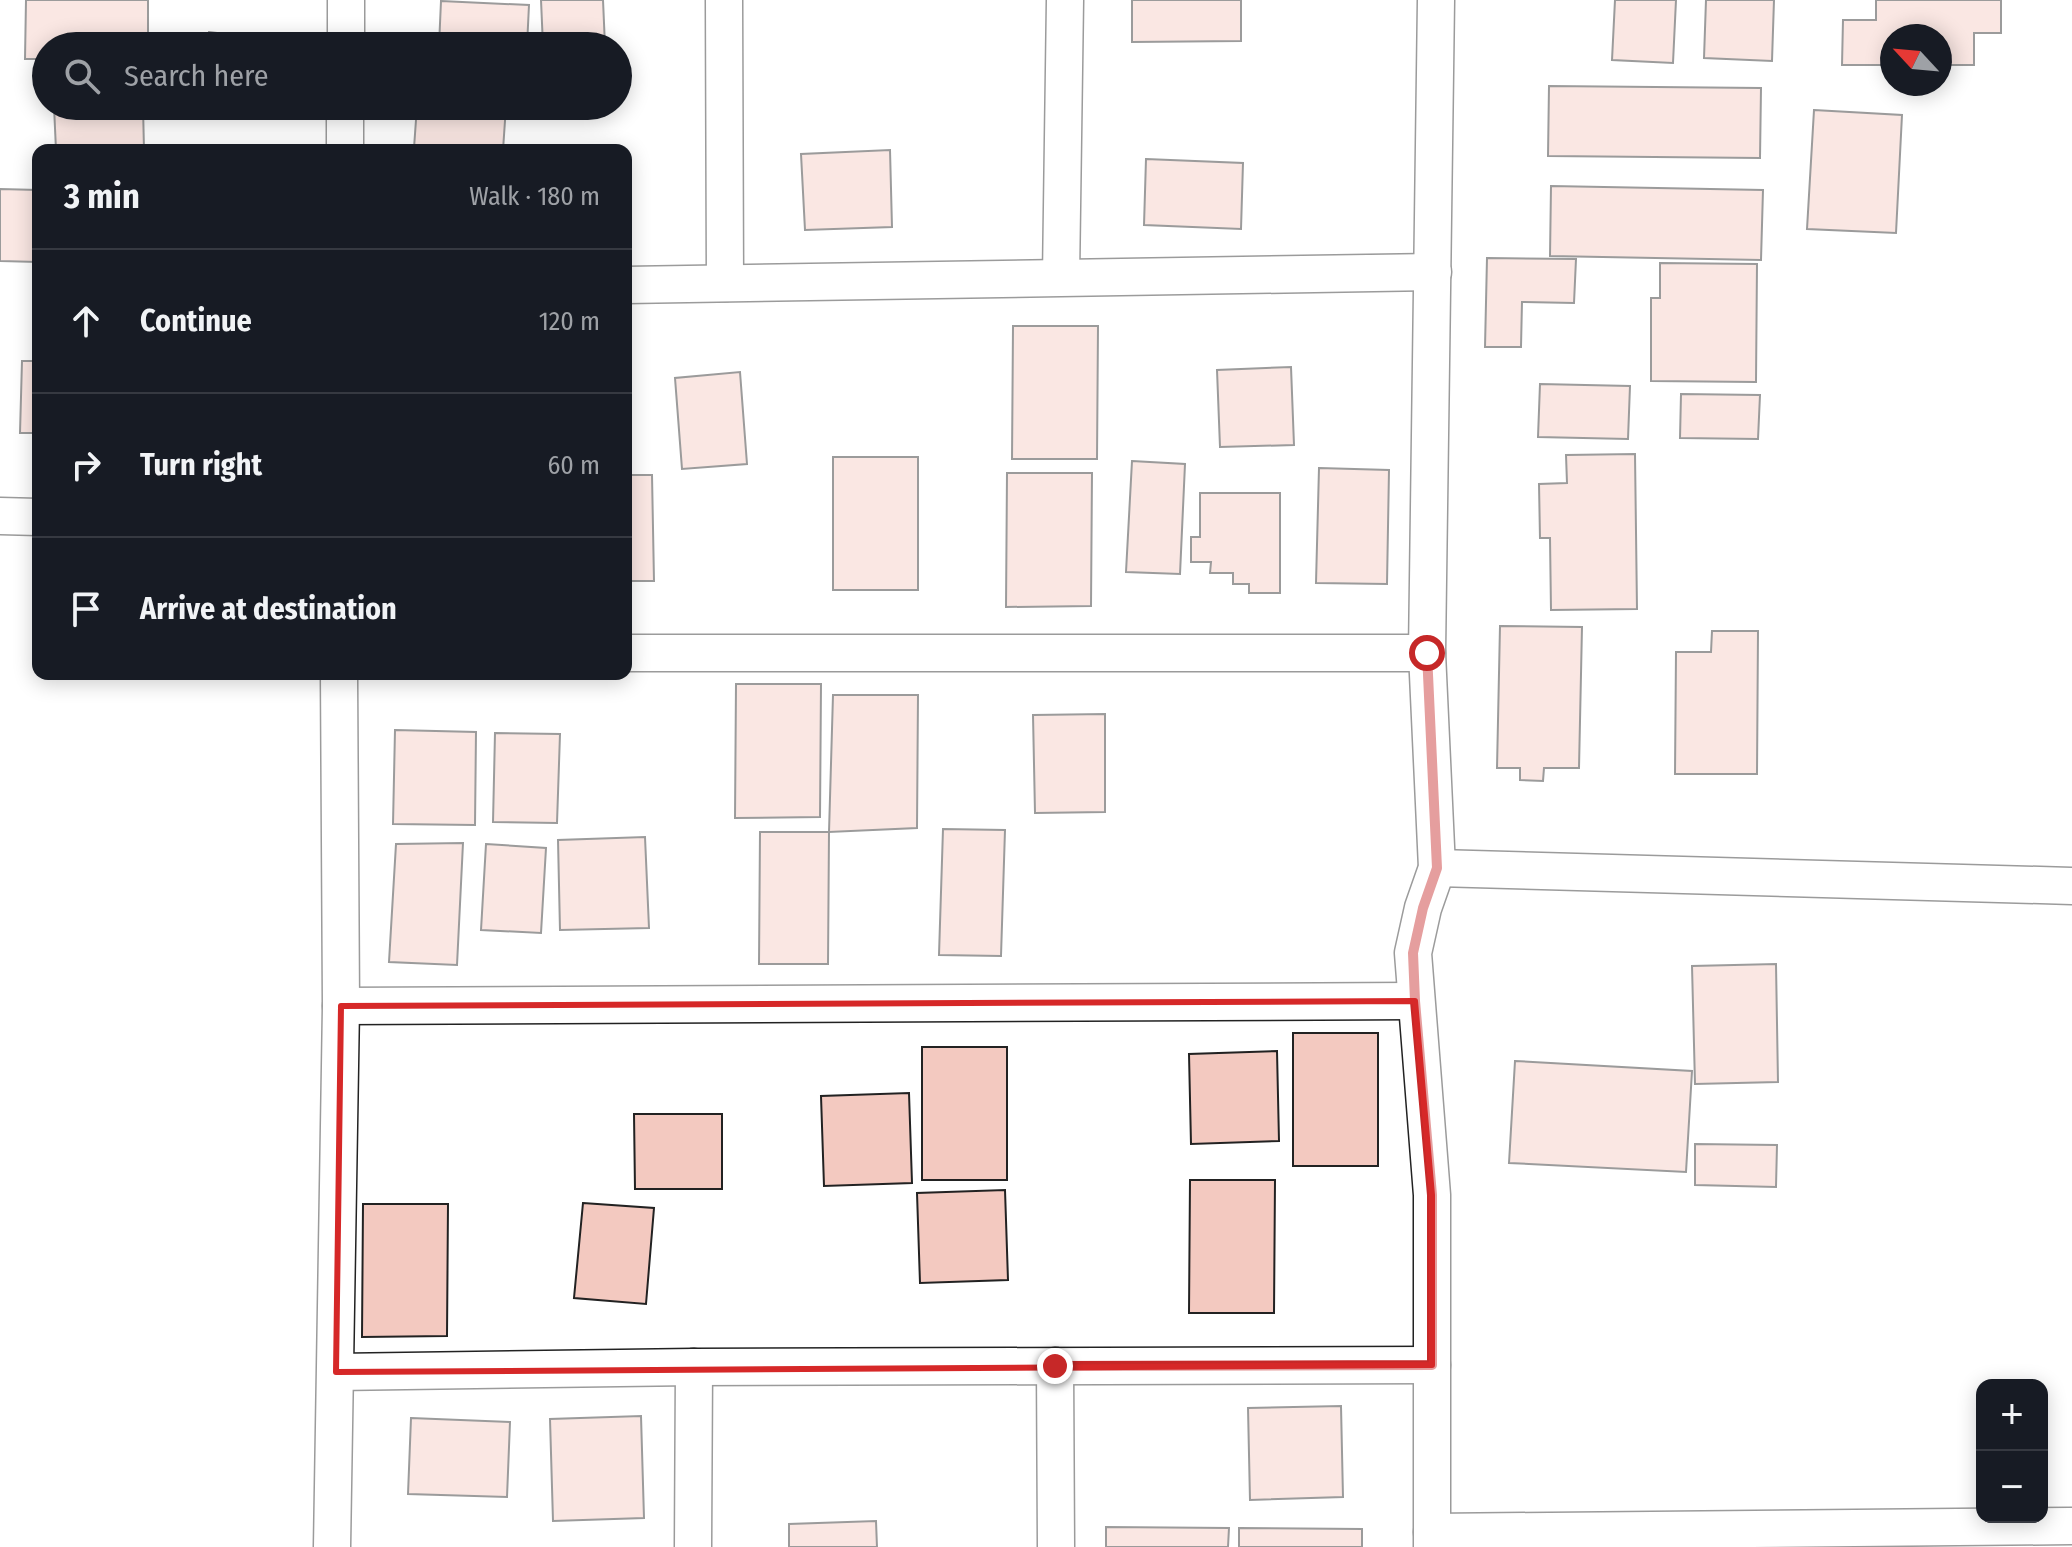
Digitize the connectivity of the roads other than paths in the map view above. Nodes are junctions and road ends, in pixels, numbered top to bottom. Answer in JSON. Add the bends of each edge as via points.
{"nodes":[{"id":1,"x":346,"y":0,"type":"edge"},
{"id":2,"x":724,"y":0,"type":"edge"},
{"id":3,"x":1065,"y":0,"type":"edge"},
{"id":4,"x":1436,"y":0,"type":"edge"},
{"id":5,"x":346,"y":32,"type":"edge"},
{"id":6,"x":345,"y":120,"type":"edge"},
{"id":7,"x":345,"y":144,"type":"edge"},
{"id":8,"x":1433,"y":272,"type":"junction"},
{"id":9,"x":1061,"y":277,"type":"junction"},
{"id":10,"x":725,"y":283,"type":"junction"},
{"id":11,"x":632,"y":285,"type":"edge"},
{"id":12,"x":0,"y":516,"type":"edge"},
{"id":13,"x":32,"y":517,"type":"edge"},
{"id":14,"x":632,"y":653,"type":"edge"},
{"id":15,"x":1427,"y":653,"type":"junction"},
{"id":16,"x":339,"y":680,"type":"edge"},
{"id":17,"x":1437,"y":868,"type":"junction"},
{"id":18,"x":2072,"y":886,"type":"edge"},
{"id":19,"x":1415,"y":1001,"type":"junction"},
{"id":20,"x":341,"y":1006,"type":"junction"},
{"id":21,"x":1432,"y":1365,"type":"junction"},
{"id":22,"x":1055,"y":1366,"type":"junction"},
{"id":23,"x":694,"y":1367,"type":"junction"},
{"id":24,"x":336,"y":1372,"type":"junction"},
{"id":25,"x":2072,"y":1526,"type":"edge"},
{"id":26,"x":1432,"y":1539,"type":"edge"},
{"id":27,"x":327,"y":1543,"type":"edge"},
{"id":28,"x":693,"y":1547,"type":"edge"},
{"id":29,"x":1056,"y":1547,"type":"edge"}],
"edges":[{"from":1,"to":5,"type":"street"},
{"from":2,"to":10,"type":"street"},
{"from":3,"to":9,"type":"street"},
{"from":4,"to":8,"type":"street"},
{"from":6,"to":7,"type":"street"},
{"from":8,"to":9,"type":"street"},
{"from":8,"to":15,"type":"street"},
{"from":9,"to":10,"type":"street"},
{"from":10,"to":11,"type":"street"},
{"from":12,"to":13,"type":"street"},
{"from":14,"to":15,"type":"street"},
{"from":15,"to":17,"type":"street"},
{"from":16,"to":20,"type":"street"},
{"from":17,"to":18,"type":"street"},
{"from":17,"to":19,"type":"street","via":[[1413,953]]},
{"from":19,"to":20,"type":"street"},
{"from":19,"to":21,"type":"street","via":[[1432,1195]]},
{"from":20,"to":24,"type":"street"},
{"from":21,"to":22,"type":"street"},
{"from":21,"to":26,"type":"street"},
{"from":22,"to":23,"type":"street"},
{"from":22,"to":29,"type":"street"},
{"from":23,"to":24,"type":"street"},
{"from":23,"to":28,"type":"street"},
{"from":24,"to":27,"type":"street"},
{"from":25,"to":26,"type":"street"}]}
